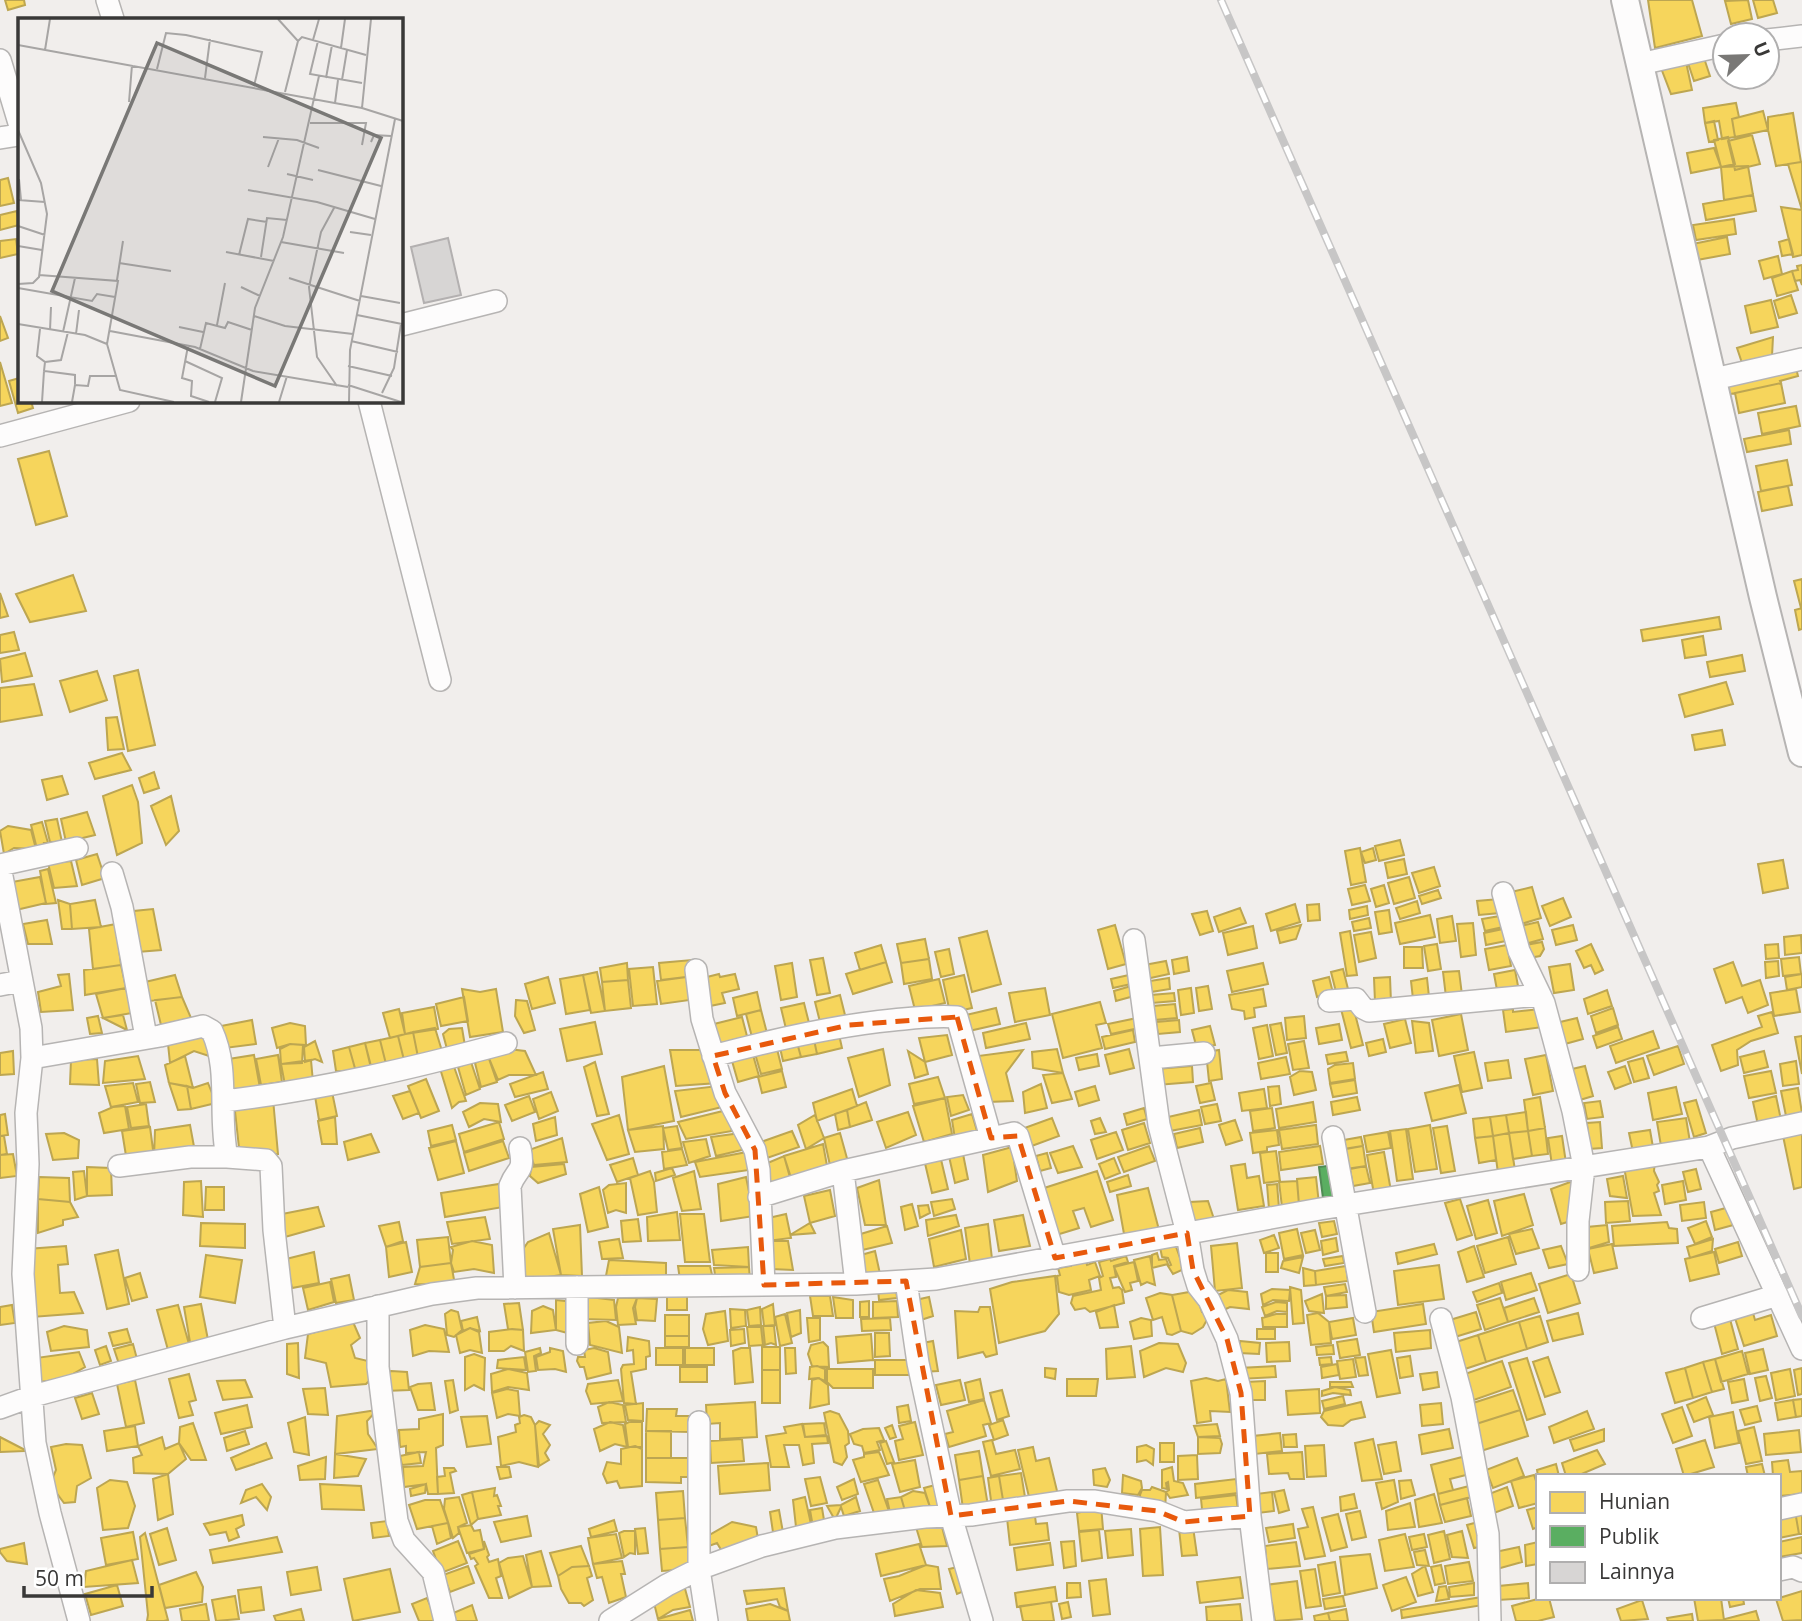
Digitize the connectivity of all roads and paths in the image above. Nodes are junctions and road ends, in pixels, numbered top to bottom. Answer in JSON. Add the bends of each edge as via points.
{"nodes":[{"id":1,"x":107,"y":0,"type":"edge"},
{"id":2,"x":1625,"y":0,"type":"edge"},
{"id":3,"x":113,"y":18,"type":"edge"},
{"id":4,"x":1802,"y":36,"type":"edge"},
{"id":5,"x":1781,"y":38,"type":"edge"},
{"id":6,"x":1711,"y":48,"type":"edge"},
{"id":7,"x":0,"y":61,"type":"edge"},
{"id":8,"x":1640,"y":64,"type":"junction"},
{"id":9,"x":18,"y":121,"type":"edge"},
{"id":10,"x":18,"y":135,"type":"edge"},
{"id":11,"x":0,"y":138,"type":"edge"},
{"id":12,"x":496,"y":301,"type":"dead end"},
{"id":13,"x":402,"y":325,"type":"edge"},
{"id":14,"x":1802,"y":359,"type":"edge"},
{"id":15,"x":1714,"y":379,"type":"junction"},
{"id":16,"x":126,"y":402,"type":"edge"},
{"id":17,"x":369,"y":402,"type":"edge"},
{"id":18,"x":0,"y":436,"type":"edge"},
{"id":19,"x":440,"y":680,"type":"dead end"},
{"id":20,"x":1796,"y":705,"type":"edge"},
{"id":21,"x":1802,"y":753,"type":"edge"},
{"id":22,"x":77,"y":848,"type":"dead end"},
{"id":23,"x":0,"y":865,"type":"edge"},
{"id":24,"x":112,"y":873,"type":"dead end"},
{"id":25,"x":1503,"y":893,"type":"dead end"},
{"id":26,"x":1134,"y":940,"type":"dead end"},
{"id":27,"x":696,"y":970,"type":"dead end"},
{"id":28,"x":21,"y":981,"type":"junction"},
{"id":29,"x":0,"y":985,"type":"edge"},
{"id":30,"x":1540,"y":995,"type":"junction"},
{"id":31,"x":1329,"y":1001,"type":"dead end"},
{"id":32,"x":146,"y":1037,"type":"junction"},
{"id":33,"x":506,"y":1043,"type":"dead end"},
{"id":34,"x":1205,"y":1053,"type":"dead end"},
{"id":35,"x":713,"y":1056,"type":"junction"},
{"id":36,"x":32,"y":1058,"type":"junction"},
{"id":37,"x":1152,"y":1058,"type":"junction"},
{"id":38,"x":224,"y":1101,"type":"junction"},
{"id":39,"x":1802,"y":1123,"type":"edge"},
{"id":40,"x":1333,"y":1137,"type":"dead end"},
{"id":41,"x":991,"y":1138,"type":"junction"},
{"id":42,"x":1709,"y":1147,"type":"junction"},
{"id":43,"x":520,"y":1148,"type":"dead end"},
{"id":44,"x":227,"y":1157,"type":"junction"},
{"id":45,"x":120,"y":1166,"type":"dead end"},
{"id":46,"x":1584,"y":1167,"type":"junction"},
{"id":47,"x":844,"y":1171,"type":"junction"},
{"id":48,"x":758,"y":1197,"type":"junction"},
{"id":49,"x":1344,"y":1205,"type":"junction"},
{"id":50,"x":1187,"y":1233,"type":"junction"},
{"id":51,"x":1055,"y":1258,"type":"junction"},
{"id":52,"x":1578,"y":1270,"type":"dead end"},
{"id":53,"x":906,"y":1281,"type":"junction"},
{"id":54,"x":856,"y":1284,"type":"junction"},
{"id":55,"x":764,"y":1285,"type":"junction"},
{"id":56,"x":577,"y":1287,"type":"junction"},
{"id":57,"x":515,"y":1288,"type":"junction"},
{"id":58,"x":1778,"y":1294,"type":"junction"},
{"id":59,"x":378,"y":1306,"type":"junction"},
{"id":60,"x":1365,"y":1312,"type":"dead end"},
{"id":61,"x":1702,"y":1318,"type":"dead end"},
{"id":62,"x":1441,"y":1320,"type":"dead end"},
{"id":63,"x":285,"y":1328,"type":"junction"},
{"id":64,"x":577,"y":1344,"type":"dead end"},
{"id":65,"x":1802,"y":1349,"type":"edge"},
{"id":66,"x":33,"y":1396,"type":"junction"},
{"id":67,"x":0,"y":1408,"type":"edge"},
{"id":68,"x":699,"y":1422,"type":"dead end"},
{"id":69,"x":1802,"y":1504,"type":"edge"},
{"id":70,"x":1781,"y":1509,"type":"edge"},
{"id":71,"x":951,"y":1516,"type":"junction"},
{"id":72,"x":1250,"y":1516,"type":"junction"},
{"id":73,"x":699,"y":1569,"type":"junction"},
{"id":74,"x":1781,"y":1570,"type":"edge"},
{"id":75,"x":1802,"y":1572,"type":"edge"},
{"id":76,"x":79,"y":1621,"type":"edge"},
{"id":77,"x":445,"y":1621,"type":"edge"},
{"id":78,"x":610,"y":1621,"type":"edge"},
{"id":79,"x":707,"y":1621,"type":"edge"},
{"id":80,"x":982,"y":1621,"type":"edge"},
{"id":81,"x":1263,"y":1621,"type":"edge"},
{"id":82,"x":1490,"y":1621,"type":"edge"}],
"edges":[{"from":1,"to":3,"type":"street"},
{"from":2,"to":8,"type":"street"},
{"from":4,"to":5,"type":"street"},
{"from":6,"to":8,"type":"street"},
{"from":7,"to":9,"type":"street"},
{"from":8,"to":15,"type":"street"},
{"from":10,"to":11,"type":"street"},
{"from":12,"to":13,"type":"street"},
{"from":14,"to":15,"type":"street"},
{"from":15,"to":20,"type":"street"},
{"from":16,"to":18,"type":"street"},
{"from":17,"to":19,"type":"street"},
{"from":20,"to":21,"type":"street"},
{"from":22,"to":23,"type":"street"},
{"from":23,"to":28,"type":"street"},
{"from":24,"to":32,"type":"street"},
{"from":25,"to":30,"type":"street","via":[[1519,951]]},
{"from":26,"to":37,"type":"street"},
{"from":27,"to":35,"type":"street","via":[[702,1019]]},
{"from":28,"to":29,"type":"street"},
{"from":28,"to":36,"type":"street"},
{"from":30,"to":31,"type":"street","via":[[1369,1011],[1356,999]]},
{"from":30,"to":46,"type":"street"},
{"from":32,"to":36,"type":"street"},
{"from":32,"to":38,"type":"street","via":[[209,1028],[218,1049]]},
{"from":33,"to":38,"type":"street","via":[[405,1070],[280,1095]]},
{"from":34,"to":37,"type":"street"},
{"from":35,"to":41,"type":"street","via":[[849,1025],[957,1017]]},
{"from":35,"to":48,"type":"street","via":[[725,1093],[755,1150]]},
{"from":36,"to":66,"type":"street","via":[[26,1113],[23,1274]]},
{"from":37,"to":50,"type":"street","via":[[1159,1125]]},
{"from":38,"to":44,"type":"street"},
{"from":39,"to":42,"type":"street"},
{"from":40,"to":49,"type":"street"},
{"from":41,"to":47,"type":"street"},
{"from":41,"to":51,"type":"street","via":[[1014,1132],[1018,1136]]},
{"from":42,"to":46,"type":"street"},
{"from":42,"to":58,"type":"street"},
{"from":43,"to":57,"type":"street","via":[[523,1166],[510,1186]]},
{"from":44,"to":45,"type":"street"},
{"from":44,"to":63,"type":"street","via":[[265,1160],[271,1166]]},
{"from":46,"to":49,"type":"street"},
{"from":46,"to":52,"type":"street"},
{"from":47,"to":48,"type":"street"},
{"from":47,"to":54,"type":"street"},
{"from":48,"to":55,"type":"street"},
{"from":49,"to":50,"type":"street"},
{"from":49,"to":60,"type":"street"},
{"from":50,"to":51,"type":"street"},
{"from":50,"to":72,"type":"street","via":[[1198,1286],[1227,1339],[1241,1393]]},
{"from":51,"to":53,"type":"street"},
{"from":53,"to":54,"type":"street"},
{"from":53,"to":71,"type":"street","via":[[918,1363]]},
{"from":54,"to":55,"type":"street"},
{"from":55,"to":56,"type":"street"},
{"from":56,"to":57,"type":"street"},
{"from":56,"to":64,"type":"street"},
{"from":57,"to":59,"type":"street","via":[[477,1288]]},
{"from":58,"to":61,"type":"street"},
{"from":58,"to":65,"type":"street"},
{"from":59,"to":63,"type":"street"},
{"from":59,"to":77,"type":"street","via":[[378,1367],[397,1521],[404,1540],[433,1572]]},
{"from":62,"to":82,"type":"street","via":[[1462,1397],[1488,1534]]},
{"from":63,"to":66,"type":"street"},
{"from":66,"to":67,"type":"street"},
{"from":66,"to":76,"type":"street","via":[[35,1443]]},
{"from":68,"to":73,"type":"street"},
{"from":69,"to":70,"type":"street"},
{"from":71,"to":72,"type":"street","via":[[1069,1500],[1157,1511],[1184,1522]]},
{"from":71,"to":73,"type":"street","via":[[823,1530]]},
{"from":71,"to":80,"type":"street"},
{"from":72,"to":81,"type":"street"},
{"from":73,"to":78,"type":"street"},
{"from":73,"to":79,"type":"street"},
{"from":74,"to":75,"type":"street","via":[[1793,1567]]}]}
